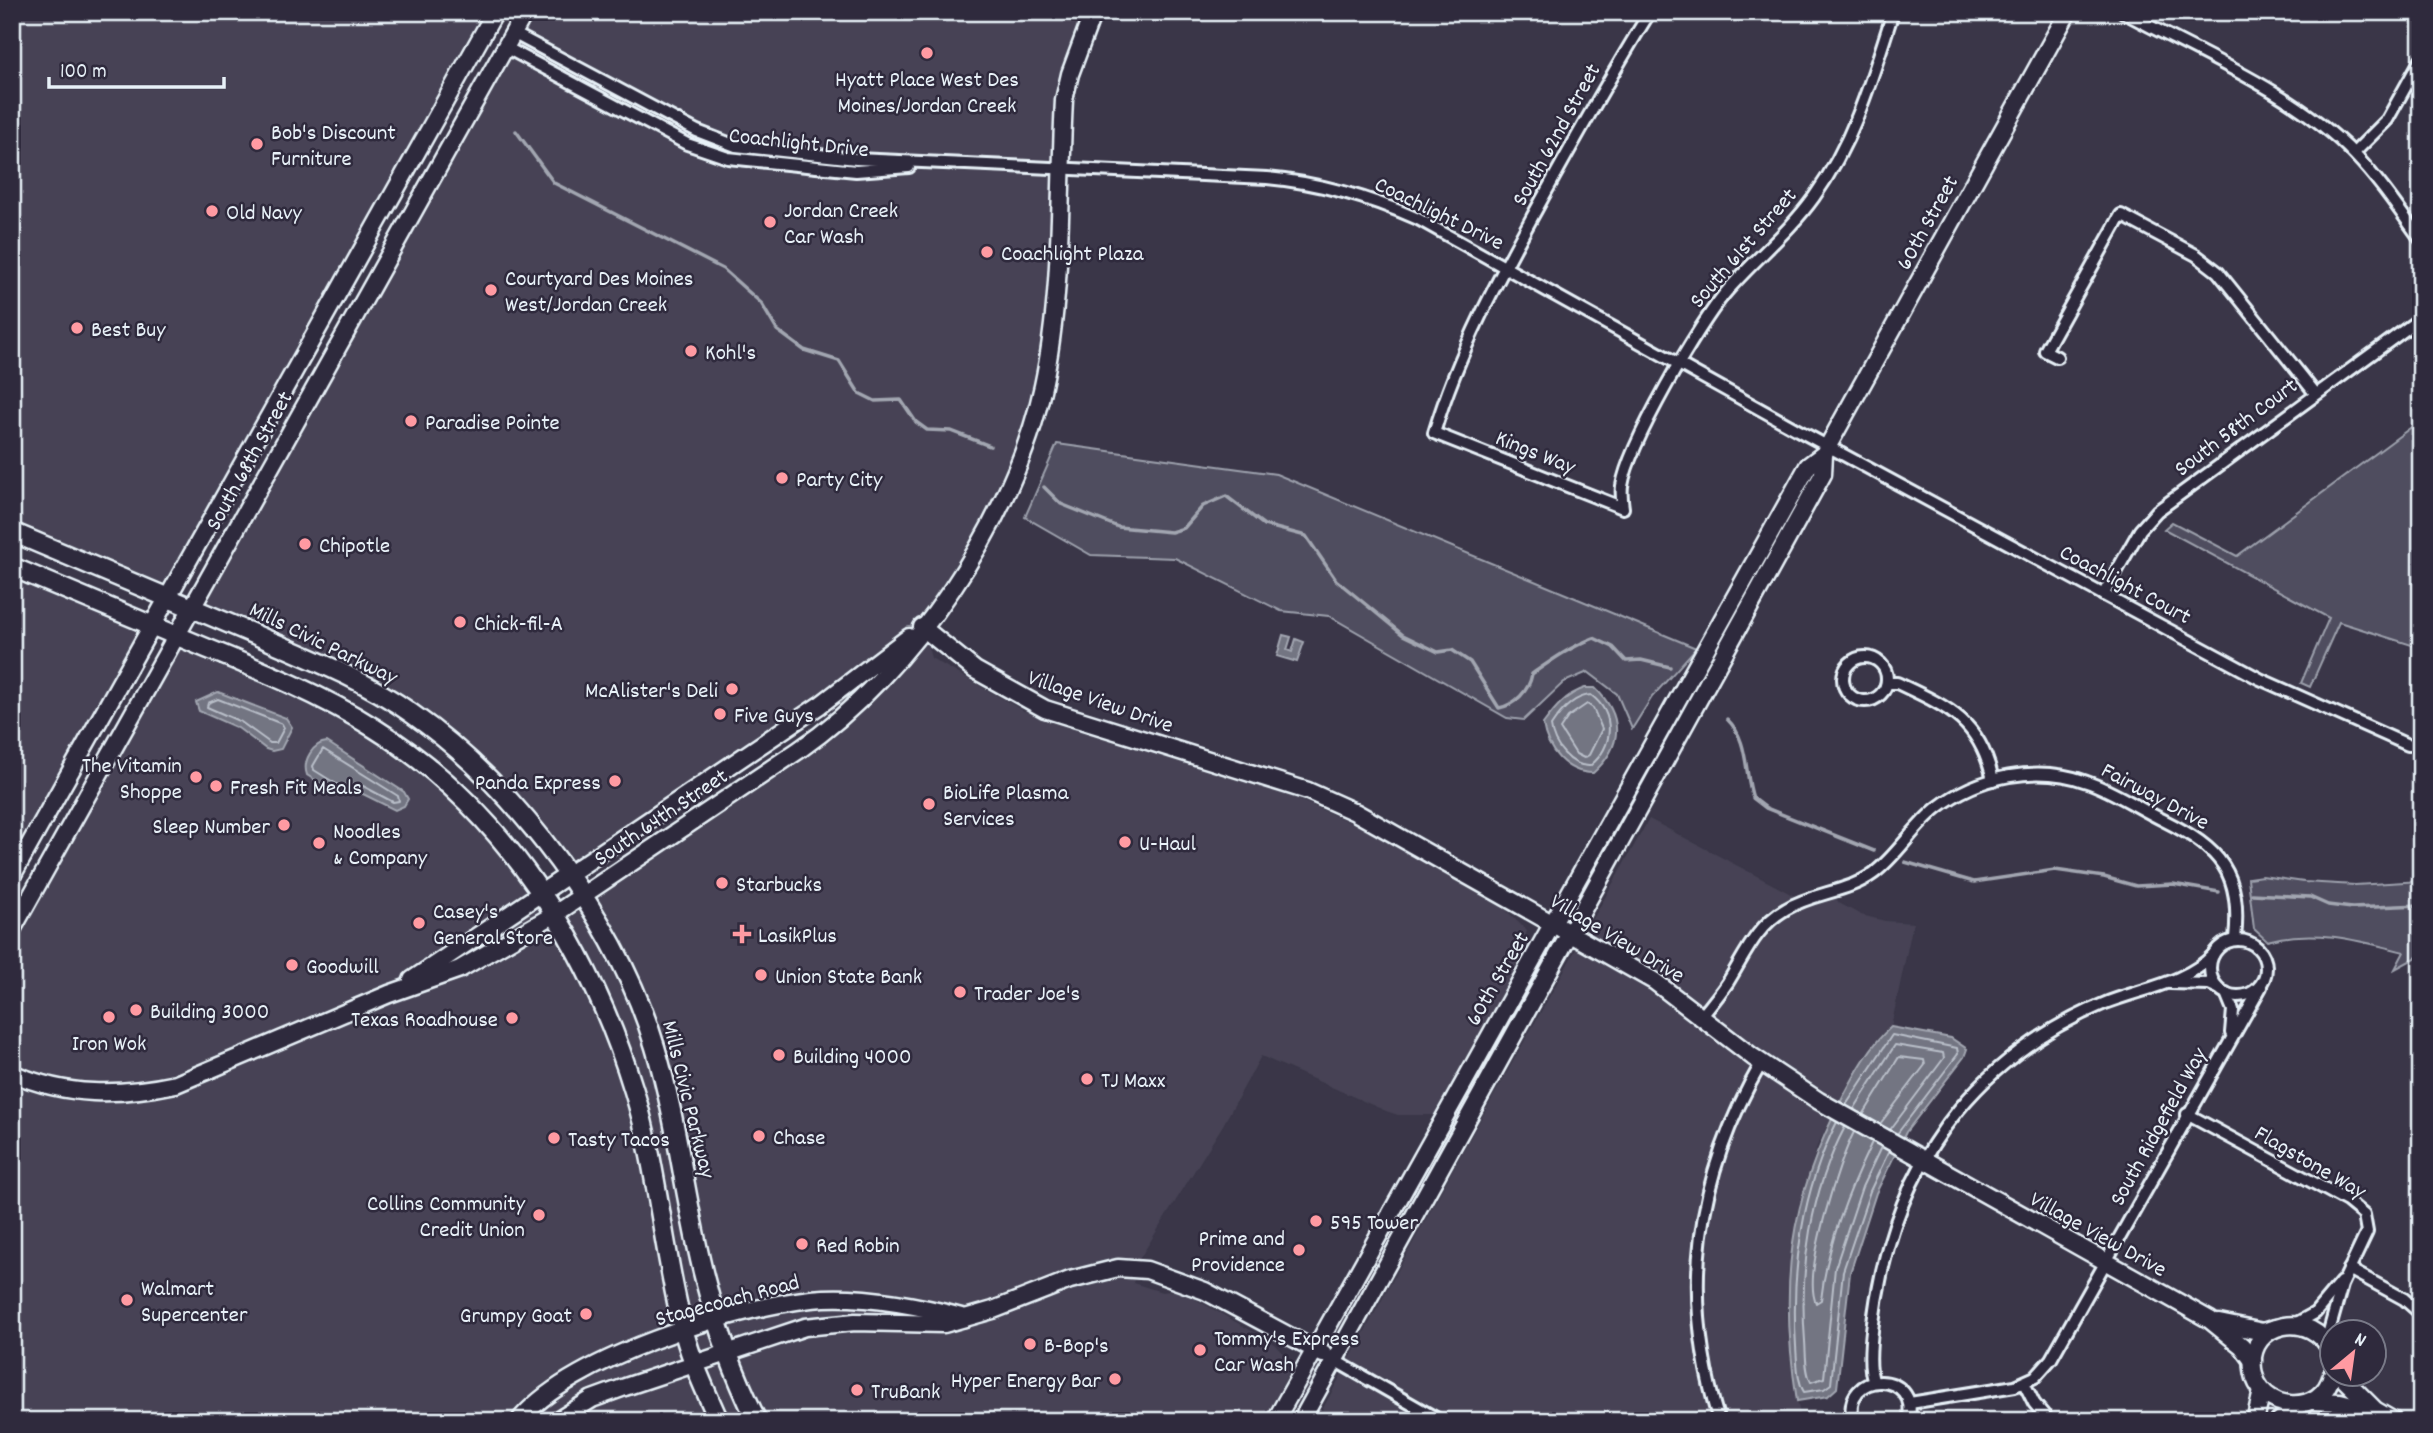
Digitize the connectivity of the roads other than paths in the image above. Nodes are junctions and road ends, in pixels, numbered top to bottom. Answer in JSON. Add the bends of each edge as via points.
{"nodes":[{"id":1,"x":495,"y":12,"type":"edge"},
{"id":2,"x":525,"y":12,"type":"edge"},
{"id":3,"x":1093,"y":12,"type":"edge"},
{"id":4,"x":1650,"y":12,"type":"edge"},
{"id":5,"x":1893,"y":12,"type":"edge"},
{"id":6,"x":2068,"y":12,"type":"edge"},
{"id":7,"x":2123,"y":12,"type":"edge"},
{"id":8,"x":509,"y":40,"type":"junction"},
{"id":9,"x":2421,"y":58,"type":"edge"},
{"id":10,"x":2354,"y":153,"type":"junction"},
{"id":11,"x":946,"y":164,"type":"junction"},
{"id":12,"x":1060,"y":170,"type":"junction"},
{"id":13,"x":2421,"y":240,"type":"edge"},
{"id":14,"x":1504,"y":268,"type":"junction"},
{"id":15,"x":2421,"y":317,"type":"edge"},
{"id":16,"x":2057,"y":357,"type":"dead end"},
{"id":17,"x":1680,"y":365,"type":"junction"},
{"id":18,"x":2315,"y":393,"type":"junction"},
{"id":19,"x":1434,"y":433,"type":"joint"},
{"id":20,"x":1826,"y":450,"type":"junction"},
{"id":21,"x":1623,"y":508,"type":"joint"},
{"id":22,"x":12,"y":532,"type":"edge"},
{"id":23,"x":12,"y":567,"type":"edge"},
{"id":24,"x":2103,"y":595,"type":"junction"},
{"id":25,"x":167,"y":596,"type":"junction"},
{"id":26,"x":193,"y":607,"type":"junction"},
{"id":27,"x":152,"y":625,"type":"junction"},
{"id":28,"x":922,"y":627,"type":"junction"},
{"id":29,"x":178,"y":636,"type":"junction"},
{"id":30,"x":1887,"y":683,"type":"junction"},
{"id":31,"x":2408,"y":745,"type":"dead end"},
{"id":32,"x":1993,"y":780,"type":"junction"},
{"id":33,"x":12,"y":876,"type":"edge"},
{"id":34,"x":567,"y":877,"type":"junction"},
{"id":35,"x":541,"y":895,"type":"junction"},
{"id":36,"x":581,"y":896,"type":"junction"},
{"id":37,"x":555,"y":914,"type":"junction"},
{"id":38,"x":1553,"y":924,"type":"junction"},
{"id":39,"x":12,"y":930,"type":"edge"},
{"id":40,"x":1571,"y":934,"type":"junction"},
{"id":41,"x":2235,"y":939,"type":"junction"},
{"id":42,"x":2213,"y":955,"type":"junction"},
{"id":43,"x":2167,"y":983,"type":"junction"},
{"id":44,"x":2261,"y":987,"type":"junction"},
{"id":45,"x":2222,"y":991,"type":"junction"},
{"id":46,"x":389,"y":994,"type":"junction"},
{"id":47,"x":1702,"y":1016,"type":"junction"},
{"id":48,"x":2231,"y":1036,"type":"junction"},
{"id":49,"x":1762,"y":1062,"type":"junction"},
{"id":50,"x":12,"y":1073,"type":"edge"},
{"id":51,"x":2187,"y":1114,"type":"junction"},
{"id":52,"x":1923,"y":1161,"type":"junction"},
{"id":53,"x":2105,"y":1263,"type":"junction"},
{"id":54,"x":2347,"y":1273,"type":"junction"},
{"id":55,"x":2421,"y":1314,"type":"edge"},
{"id":56,"x":967,"y":1318,"type":"junction"},
{"id":57,"x":2336,"y":1318,"type":"edge"},
{"id":58,"x":717,"y":1320,"type":"junction"},
{"id":59,"x":2210,"y":1320,"type":"junction"},
{"id":60,"x":2288,"y":1325,"type":"junction"},
{"id":61,"x":684,"y":1331,"type":"junction"},
{"id":62,"x":2318,"y":1333,"type":"edge"},
{"id":63,"x":1315,"y":1349,"type":"junction"},
{"id":64,"x":728,"y":1354,"type":"junction"},
{"id":65,"x":1334,"y":1360,"type":"junction"},
{"id":66,"x":2253,"y":1361,"type":"junction"},
{"id":67,"x":694,"y":1364,"type":"junction"},
{"id":68,"x":1874,"y":1382,"type":"junction"},
{"id":69,"x":2024,"y":1383,"type":"junction"},
{"id":70,"x":2326,"y":1388,"type":"edge"},
{"id":71,"x":2353,"y":1388,"type":"edge"},
{"id":72,"x":2262,"y":1391,"type":"junction"},
{"id":73,"x":1910,"y":1403,"type":"junction"},
{"id":74,"x":2306,"y":1403,"type":"junction"},
{"id":75,"x":2375,"y":1410,"type":"junction"},
{"id":76,"x":519,"y":1421,"type":"edge"},
{"id":77,"x":557,"y":1421,"type":"edge"},
{"id":78,"x":719,"y":1421,"type":"edge"},
{"id":79,"x":757,"y":1421,"type":"edge"},
{"id":80,"x":1275,"y":1421,"type":"edge"},
{"id":81,"x":1301,"y":1421,"type":"edge"},
{"id":82,"x":1441,"y":1421,"type":"edge"},
{"id":83,"x":1719,"y":1421,"type":"edge"},
{"id":84,"x":1853,"y":1421,"type":"edge"},
{"id":85,"x":1909,"y":1421,"type":"edge"},
{"id":86,"x":2049,"y":1421,"type":"edge"},
{"id":87,"x":2255,"y":1421,"type":"edge"},
{"id":88,"x":2279,"y":1421,"type":"edge"},
{"id":89,"x":2395,"y":1421,"type":"edge"}],
"edges":[{"from":1,"to":25,"type":"street","name":"South 68th Street"},
{"from":2,"to":8,"type":"street","name":"South 68th Street"},
{"from":3,"to":12,"type":"street","name":"South 64th Street","via":[[1064,100]]},
{"from":4,"to":14,"type":"street","name":"South 62nd Street"},
{"from":5,"to":17,"type":"street","name":"South 61st Street","via":[[1863,107],[1833,167],[1795,222],[1714,307]]},
{"from":6,"to":20,"type":"street","name":"60th Street"},
{"from":7,"to":10,"type":"street","via":[[2292,103]]},
{"from":8,"to":11,"type":"street","name":"Coachlight Drive","via":[[736,146]]},
{"from":8,"to":11,"type":"street","name":"Coachlight Drive","via":[[687,144],[728,158],[856,171]]},
{"from":8,"to":26,"type":"street","name":"South 68th Street"},
{"from":9,"to":10,"type":"street","via":[[2386,120]]},
{"from":10,"to":13,"type":"street"},
{"from":11,"to":12,"type":"street","name":"Coachlight Drive"},
{"from":12,"to":14,"type":"street","name":"Coachlight Drive","via":[[1323,184],[1397,210]]},
{"from":12,"to":28,"type":"street","name":"South 64th Street","via":[[1053,330],[1034,419],[1004,500],[982,543]]},
{"from":14,"to":17,"type":"street","name":"Coachlight Drive"},
{"from":14,"to":19,"type":"street","name":"South 62nd Street","via":[[1468,338]]},
{"from":15,"to":18,"type":"street","name":"South 58th Court"},
{"from":16,"to":18,"type":"street","via":[[2045,351],[2121,215],[2196,255],[2218,272]]},
{"from":17,"to":20,"type":"street","name":"Coachlight Drive"},
{"from":17,"to":21,"type":"street","name":"South 61st Street","via":[[1629,463],[1622,486]]},
{"from":18,"to":24,"type":"street","name":"South 58th Court","via":[[2148,520]]},
{"from":19,"to":21,"type":"street","name":"Kings Way"},
{"from":20,"to":24,"type":"street","name":"Coachlight Court"},
{"from":20,"to":38,"type":"street","name":"60th Street","via":[[1808,466]]},
{"from":20,"to":40,"type":"street","name":"60th Street","via":[[1823,474]]},
{"from":22,"to":25,"type":"main road","name":"Mills Civic Parkway"},
{"from":23,"to":27,"type":"main road"},
{"from":24,"to":31,"type":"street","name":"Coachlight Court","via":[[2288,693]]},
{"from":25,"to":26,"type":"main road","name":"Mills Civic Parkway"},
{"from":25,"to":27,"type":"street","name":"South 68th Street"},
{"from":26,"to":29,"type":"street","name":"South 68th Street"},
{"from":26,"to":34,"type":"main road","name":"Mills Civic Parkway","via":[[356,680],[411,713],[493,785]]},
{"from":27,"to":29,"type":"main road"},
{"from":27,"to":33,"type":"street","name":"South 68th Street"},
{"from":28,"to":34,"type":"street","name":"South 64th Street","via":[[820,705]]},
{"from":28,"to":36,"type":"street","name":"South 64th Street","via":[[867,693],[830,728]]},
{"from":28,"to":38,"type":"street","name":"Village View Drive","via":[[975,670],[1026,701],[1308,791],[1377,824]]},
{"from":29,"to":35,"type":"main road","via":[[319,698],[394,741],[478,813]]},
{"from":29,"to":39,"type":"street","name":"South 68th Street"},
{"from":30,"to":30,"type":"street","via":[[1882,663],[1865,656],[1850,662],[1843,676],[1848,693],[1863,701],[1878,697]]},
{"from":30,"to":32,"type":"street","via":[[1897,683],[1958,714],[1981,744]]},
{"from":32,"to":41,"type":"street","name":"Fairway Drive","via":[[2038,774],[2087,781],[2200,841],[2218,856],[2234,886]]},
{"from":32,"to":47,"type":"street","name":"Fairway Drive","via":[[1934,810],[1884,864],[1858,883],[1802,900],[1773,918],[1748,946]]},
{"from":34,"to":35,"type":"street","name":"South 64th Street"},
{"from":34,"to":36,"type":"main road","name":"Mills Civic Parkway"},
{"from":35,"to":37,"type":"main road"},
{"from":35,"to":46,"type":"street","name":"South 64th Street"},
{"from":36,"to":37,"type":"street","name":"South 64th Street"},
{"from":36,"to":58,"type":"main road","name":"Mills Civic Parkway","via":[[624,970],[654,1044]]},
{"from":37,"to":46,"type":"street","name":"South 64th Street","via":[[460,969]]},
{"from":37,"to":61,"type":"main road","via":[[588,970],[635,1093]]},
{"from":38,"to":40,"type":"street","name":"Village View Drive"},
{"from":38,"to":63,"type":"street","name":"60th Street"},
{"from":40,"to":47,"type":"street","name":"Village View Drive","via":[[1654,981]]},
{"from":40,"to":65,"type":"street","name":"60th Street"},
{"from":41,"to":42,"type":"street"},
{"from":41,"to":44,"type":"street","via":[[2263,954],[2266,968]]},
{"from":42,"to":43,"type":"street","via":[[2198,969]]},
{"from":42,"to":45,"type":"street","via":[[2209,968]]},
{"from":43,"to":45,"type":"street","via":[[2194,983]]},
{"from":43,"to":52,"type":"street","via":[[2104,1004],[2031,1040],[1982,1083]]},
{"from":44,"to":45,"type":"street","via":[[2248,995]]},
{"from":44,"to":48,"type":"street","name":"South Ridgefield Way"},
{"from":45,"to":48,"type":"street","name":"South Ridgefield Way","via":[[2233,1010]]},
{"from":46,"to":50,"type":"street","name":"South 64th Street","via":[[165,1087],[86,1094]]},
{"from":47,"to":49,"type":"street","name":"Village View Drive"},
{"from":48,"to":51,"type":"street","name":"South Ridgefield Way"},
{"from":49,"to":52,"type":"street","name":"Village View Drive"},
{"from":49,"to":83,"type":"street","via":[[1728,1125],[1714,1163],[1698,1260],[1699,1318]]},
{"from":51,"to":53,"type":"street","name":"South Ridgefield Way"},
{"from":51,"to":54,"type":"street","name":"Flagstone Way","via":[[2358,1209],[2367,1222],[2367,1232]]},
{"from":52,"to":53,"type":"street","name":"Village View Drive"},
{"from":52,"to":68,"type":"street","via":[[1899,1211],[1885,1259],[1874,1312]]},
{"from":53,"to":59,"type":"street","name":"Village View Drive"},
{"from":53,"to":69,"type":"street","name":"South Ridgefield Way","via":[[2051,1359]]},
{"from":54,"to":55,"type":"street","via":[[2404,1299]]},
{"from":54,"to":57,"type":"street"},
{"from":54,"to":60,"type":"street","via":[[2315,1313]]},
{"from":56,"to":58,"type":"street","name":"Stagecoach Road","via":[[926,1309],[812,1299]]},
{"from":56,"to":63,"type":"street","name":"Stagecoach Road","via":[[1099,1271],[1147,1270],[1237,1306]]},
{"from":56,"to":64,"type":"street","name":"Stagecoach Road","via":[[944,1324],[855,1322],[805,1327]]},
{"from":58,"to":61,"type":"street","name":"Stagecoach Road"},
{"from":58,"to":64,"type":"main road","name":"Mills Civic Parkway"},
{"from":59,"to":60,"type":"street","via":[[2263,1332]]},
{"from":59,"to":66,"type":"street","name":"Village View Drive"},
{"from":60,"to":62,"type":"street"},
{"from":60,"to":66,"type":"street","via":[[2260,1342]]},
{"from":61,"to":67,"type":"main road"},
{"from":61,"to":76,"type":"street","name":"Stagecoach Road","via":[[587,1370]]},
{"from":63,"to":65,"type":"street","name":"Stagecoach Road"},
{"from":63,"to":80,"type":"street","name":"60th Street"},
{"from":64,"to":67,"type":"street","name":"Stagecoach Road"},
{"from":64,"to":79,"type":"main road","name":"Mills Civic Parkway"},
{"from":65,"to":81,"type":"street","name":"60th Street"},
{"from":65,"to":82,"type":"street","name":"Stagecoach Road"},
{"from":66,"to":72,"type":"street"},
{"from":67,"to":77,"type":"street","name":"Stagecoach Road","via":[[592,1399]]},
{"from":67,"to":78,"type":"main road"},
{"from":68,"to":73,"type":"street","via":[[1898,1386]]},
{"from":68,"to":84,"type":"street","via":[[1852,1403]]},
{"from":69,"to":73,"type":"street"},
{"from":69,"to":86,"type":"street"},
{"from":70,"to":74,"type":"street"},
{"from":71,"to":75,"type":"street"},
{"from":72,"to":74,"type":"street","via":[[2278,1402]]},
{"from":72,"to":87,"type":"street"},
{"from":73,"to":85,"type":"street"},
{"from":74,"to":75,"type":"street","via":[[2340,1402]]},
{"from":74,"to":88,"type":"street"},
{"from":75,"to":89,"type":"street"}]}
